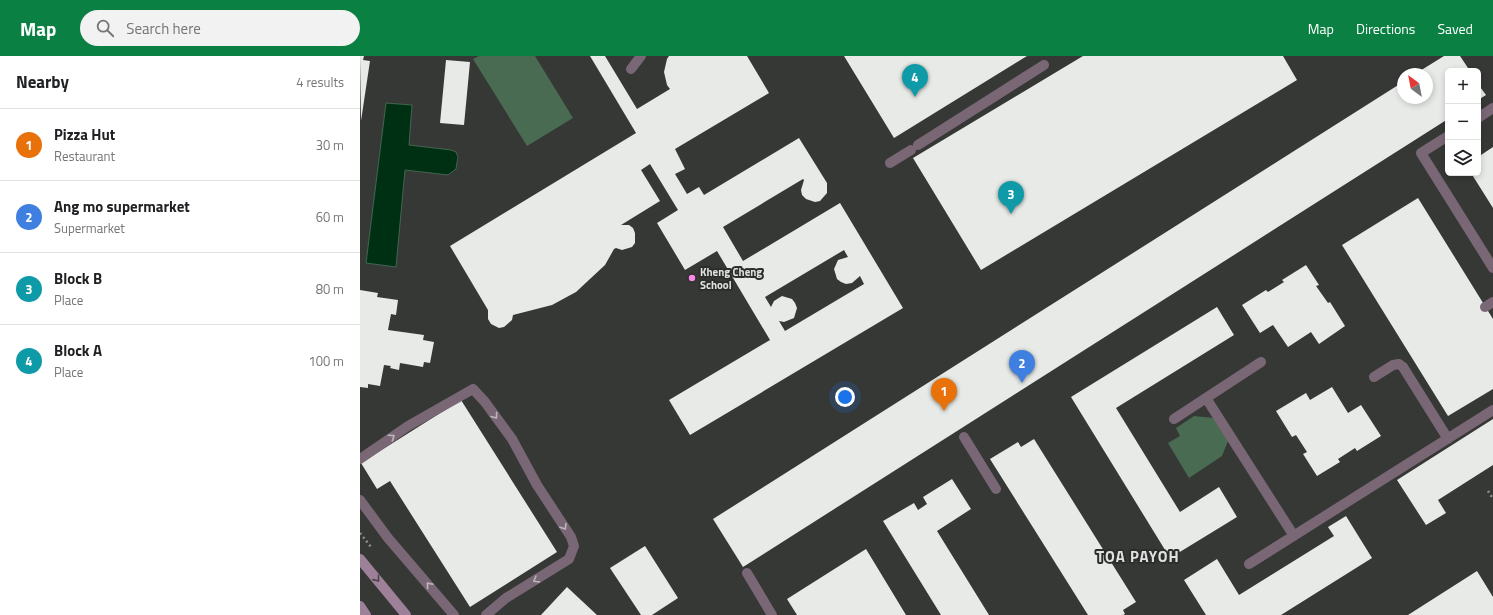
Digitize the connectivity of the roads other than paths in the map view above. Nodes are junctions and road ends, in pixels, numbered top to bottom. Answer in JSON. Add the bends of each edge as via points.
{"nodes":[{"id":1,"x":641,"y":56,"type":"edge"},
{"id":2,"x":1044,"y":65,"type":"dead end"},
{"id":3,"x":631,"y":69,"type":"dead end"},
{"id":4,"x":1493,"y":108,"type":"edge"},
{"id":5,"x":1481,"y":116,"type":"edge"},
{"id":6,"x":1445,"y":138,"type":"edge"},
{"id":7,"x":890,"y":163,"type":"dead end"},
{"id":8,"x":1493,"y":268,"type":"edge"},
{"id":9,"x":1261,"y":362,"type":"dead end"},
{"id":10,"x":1374,"y":377,"type":"dead end"},
{"id":11,"x":1206,"y":398,"type":"junction"},
{"id":12,"x":1493,"y":410,"type":"edge"},
{"id":13,"x":1174,"y":419,"type":"dead end"},
{"id":14,"x":964,"y":437,"type":"dead end"},
{"id":15,"x":1448,"y":439,"type":"junction"},
{"id":16,"x":360,"y":459,"type":"edge"},
{"id":17,"x":996,"y":489,"type":"dead end"},
{"id":18,"x":360,"y":500,"type":"edge"},
{"id":19,"x":1294,"y":536,"type":"junction"},
{"id":20,"x":360,"y":559,"type":"edge"},
{"id":21,"x":1249,"y":564,"type":"dead end"},
{"id":22,"x":747,"y":573,"type":"dead end"},
{"id":23,"x":360,"y":606,"type":"edge"},
{"id":24,"x":366,"y":615,"type":"edge"},
{"id":25,"x":406,"y":615,"type":"edge"},
{"id":26,"x":454,"y":615,"type":"edge"},
{"id":27,"x":486,"y":615,"type":"edge"},
{"id":28,"x":772,"y":615,"type":"edge"}],
"edges":[{"from":1,"to":3,"type":"lane"},
{"from":2,"to":7,"type":"lane"},
{"from":4,"to":5,"type":"lane"},
{"from":6,"to":8,"type":"lane","via":[[1421,153]]},
{"from":9,"to":11,"type":"lane"},
{"from":10,"to":15,"type":"lane","via":[[1393,365],[1399,364],[1403,367]]},
{"from":11,"to":13,"type":"lane"},
{"from":11,"to":19,"type":"lane"},
{"from":12,"to":15,"type":"lane"},
{"from":14,"to":17,"type":"lane"},
{"from":15,"to":19,"type":"lane"},
{"from":16,"to":27,"type":"lane","one_way":true,"via":[[408,426],[473,389],[484,402],[512,440],[574,546],[569,559],[506,598]]},
{"from":26,"to":18,"type":"lane","one_way":true,"via":[[388,538]]},
{"from":19,"to":21,"type":"lane"},
{"from":20,"to":25,"type":"street","one_way":true},
{"from":22,"to":28,"type":"lane"},
{"from":23,"to":24,"type":"street"}]}
